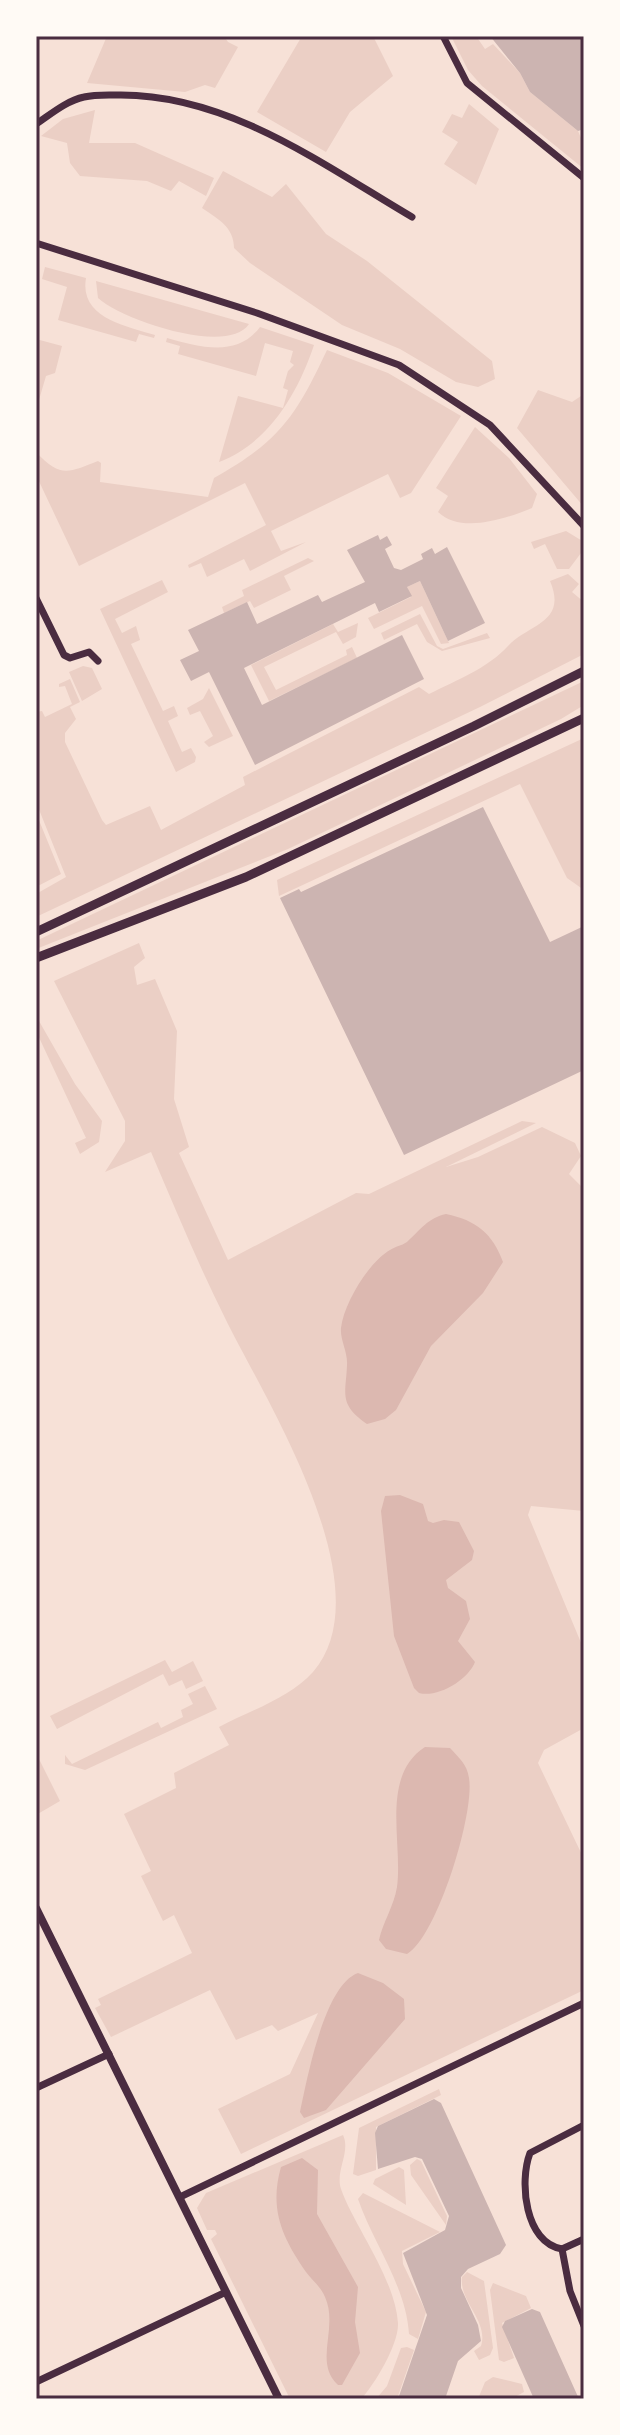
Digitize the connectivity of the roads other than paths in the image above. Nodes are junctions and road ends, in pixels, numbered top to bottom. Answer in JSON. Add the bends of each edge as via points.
{"nodes":[{"id":1,"x":443,"y":36,"type":"edge"},
{"id":2,"x":36,"y":124,"type":"edge"},
{"id":3,"x":584,"y":178,"type":"edge"},
{"id":4,"x":412,"y":217,"type":"dead end"},
{"id":5,"x":36,"y":243,"type":"edge"},
{"id":6,"x":584,"y":526,"type":"edge"},
{"id":7,"x":36,"y":598,"type":"edge"},
{"id":8,"x":98,"y":661,"type":"dead end"},
{"id":9,"x":584,"y":671,"type":"edge"},
{"id":10,"x":584,"y":718,"type":"edge"},
{"id":11,"x":36,"y":932,"type":"edge"},
{"id":12,"x":36,"y":958,"type":"edge"},
{"id":13,"x":36,"y":1908,"type":"edge"},
{"id":14,"x":584,"y":2003,"type":"edge"},
{"id":15,"x":109,"y":2054,"type":"junction"},
{"id":16,"x":36,"y":2088,"type":"edge"},
{"id":17,"x":584,"y":2125,"type":"edge"},
{"id":18,"x":180,"y":2197,"type":"junction"},
{"id":19,"x":584,"y":2239,"type":"edge"},
{"id":20,"x":562,"y":2249,"type":"junction"},
{"id":21,"x":226,"y":2292,"type":"junction"},
{"id":22,"x":584,"y":2326,"type":"edge"},
{"id":23,"x":36,"y":2382,"type":"edge"},
{"id":24,"x":279,"y":2399,"type":"edge"}],
"edges":[{"from":1,"to":3,"type":"street","via":[[467,83]]},
{"from":2,"to":4,"type":"street","via":[[88,96],[192,103],[247,123]]},
{"from":5,"to":6,"type":"street","via":[[257,313],[399,365],[490,425]]},
{"from":7,"to":8,"type":"street","via":[[64,655],[89,652]]},
{"from":9,"to":11,"type":"main road"},
{"from":10,"to":12,"type":"main road","via":[[246,877]]},
{"from":13,"to":15,"type":"street"},
{"from":14,"to":18,"type":"street"},
{"from":15,"to":16,"type":"street"},
{"from":15,"to":18,"type":"street"},
{"from":17,"to":20,"type":"street","via":[[532,2151],[527,2161],[527,2207],[543,2241]]},
{"from":18,"to":21,"type":"street"},
{"from":19,"to":20,"type":"street"},
{"from":20,"to":22,"type":"street"},
{"from":21,"to":23,"type":"street"},
{"from":21,"to":24,"type":"street"}]}
